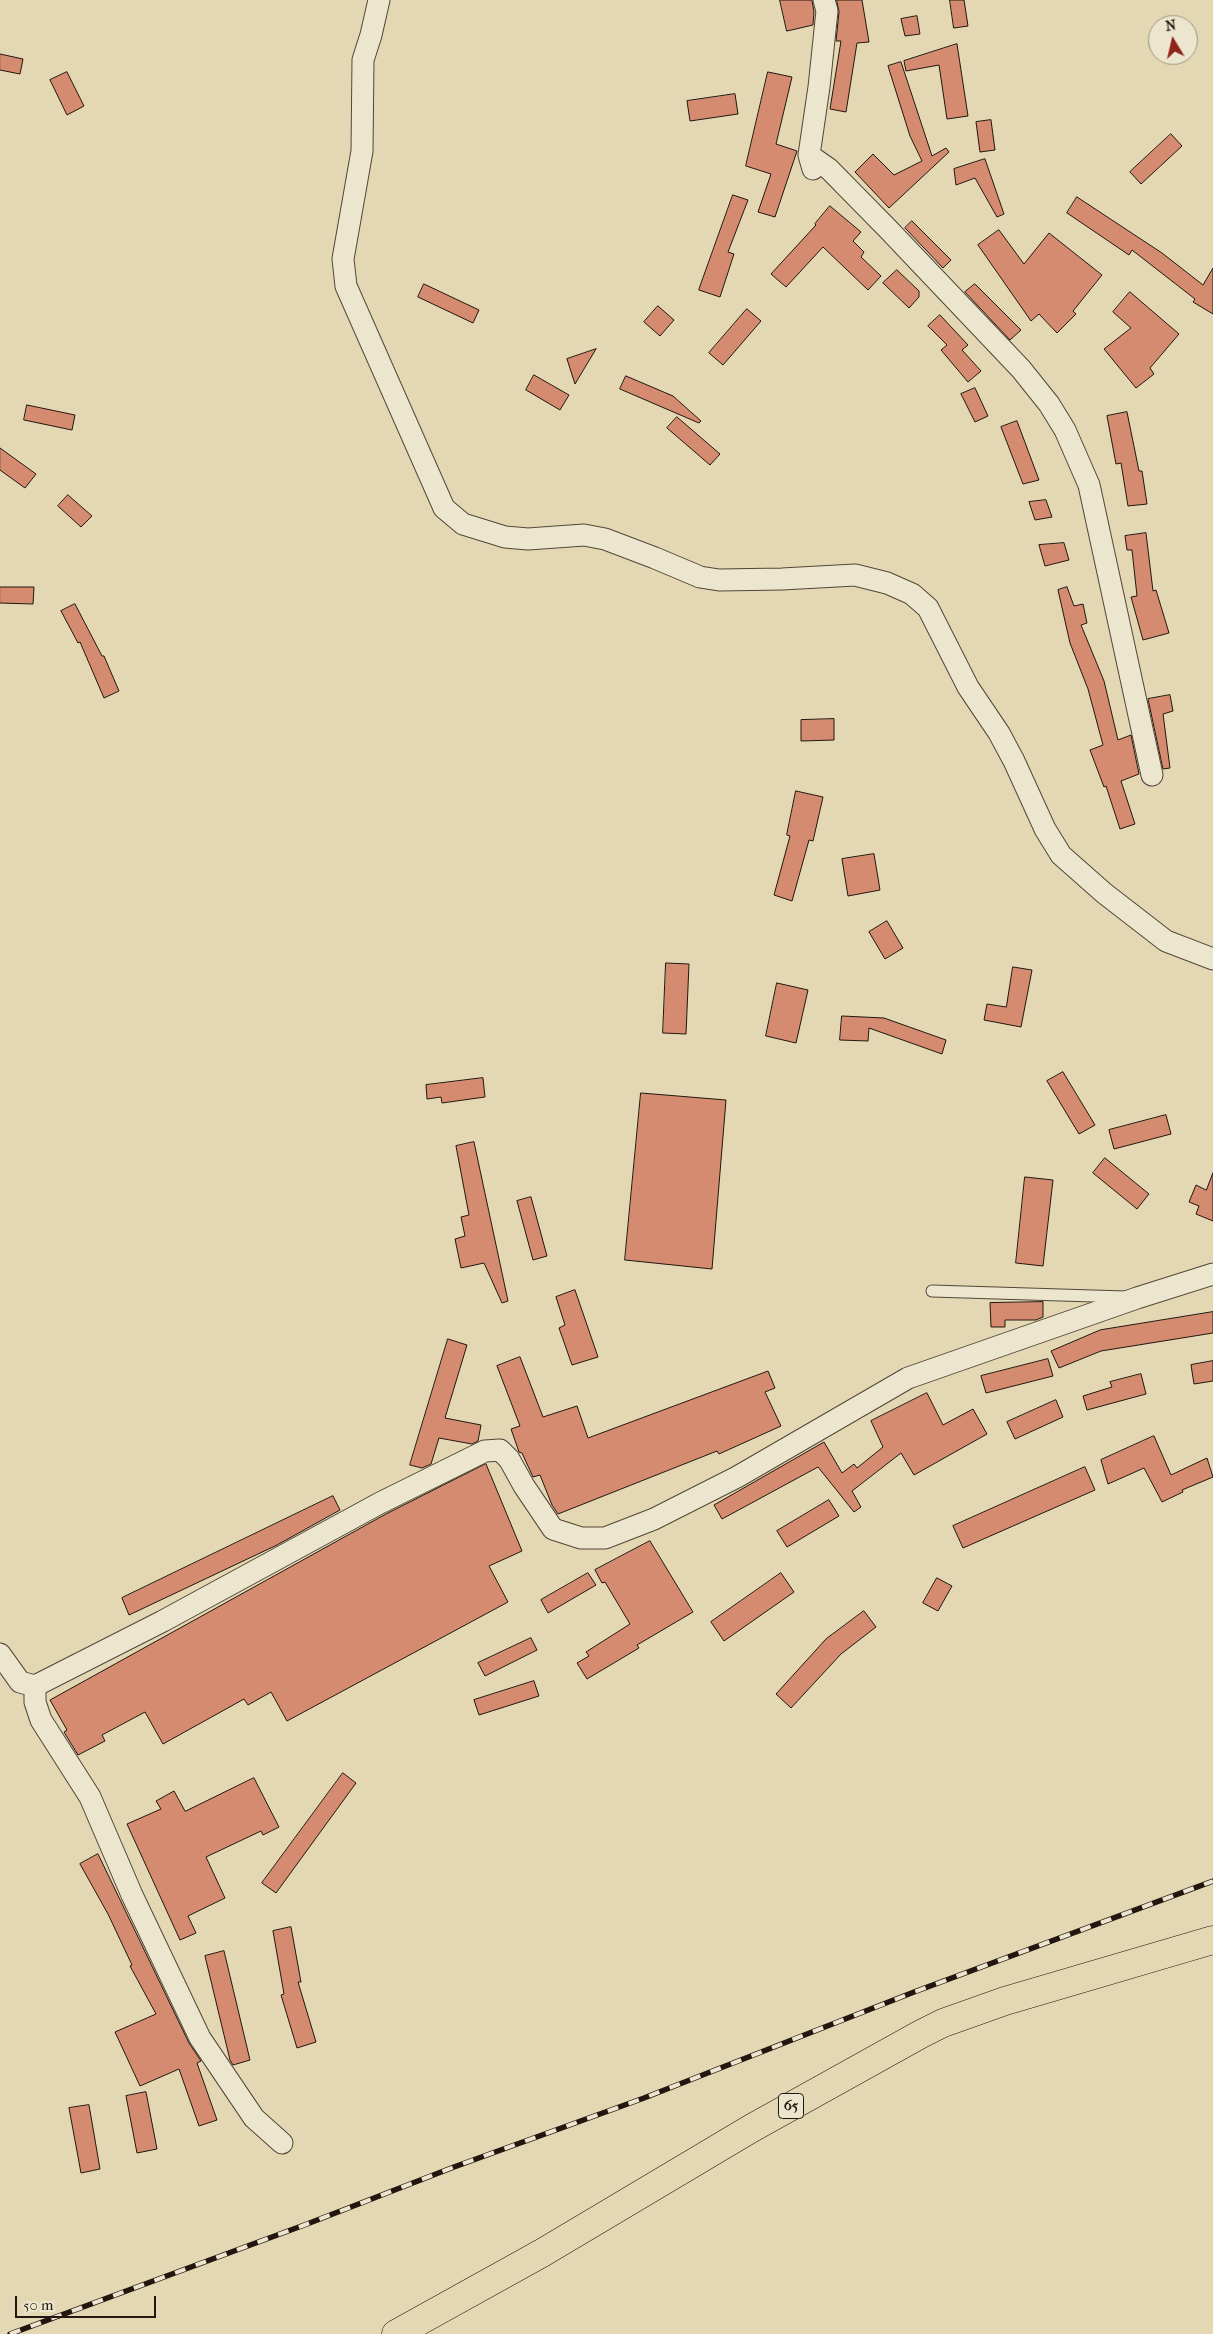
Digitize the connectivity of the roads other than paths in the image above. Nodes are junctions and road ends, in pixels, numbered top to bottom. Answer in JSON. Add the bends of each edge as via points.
{"nodes":[{"id":1,"x":379,"y":0,"type":"edge"},
{"id":2,"x":824,"y":0,"type":"edge"},
{"id":3,"x":1152,"y":775,"type":"dead end"},
{"id":4,"x":1213,"y":959,"type":"edge"},
{"id":5,"x":1213,"y":1274,"type":"edge"},
{"id":6,"x":932,"y":1291,"type":"dead end"},
{"id":7,"x":1137,"y":1298,"type":"junction"},
{"id":8,"x":0,"y":1654,"type":"edge"},
{"id":9,"x":35,"y":1686,"type":"junction"},
{"id":10,"x":1213,"y":1940,"type":"edge"},
{"id":11,"x":282,"y":2143,"type":"dead end"},
{"id":12,"x":396,"y":2334,"type":"edge"}],
"edges":[{"from":1,"to":4,"type":"street","via":[[363,60],[362,151],[343,259],[346,286],[444,508],[463,524],[505,537],[528,540],[584,535],[605,539],[700,578],[782,579],[855,575],[887,583],[912,594],[928,608],[968,687],[1014,760],[1045,829],[1061,854],[1104,893],[1166,941]]},
{"from":2,"to":3,"type":"street","via":[[826,11],[812,165],[829,170],[888,229],[1021,369],[1065,430],[1089,485]]},
{"from":5,"to":7,"type":"street"},
{"from":6,"to":7,"type":"lane"},
{"from":7,"to":9,"type":"street","via":[[908,1378],[736,1477],[654,1519],[604,1538],[581,1538],[553,1529],[509,1459],[500,1450],[485,1451],[380,1503],[163,1621]]},
{"from":8,"to":9,"type":"street","via":[[20,1682]]},
{"from":9,"to":11,"type":"street","via":[[41,1720],[90,1797],[200,2038],[254,2118]]},
{"from":10,"to":12,"type":"main road","number":"65","via":[[1005,2001],[943,2023],[752,2128],[542,2253]]}]}
